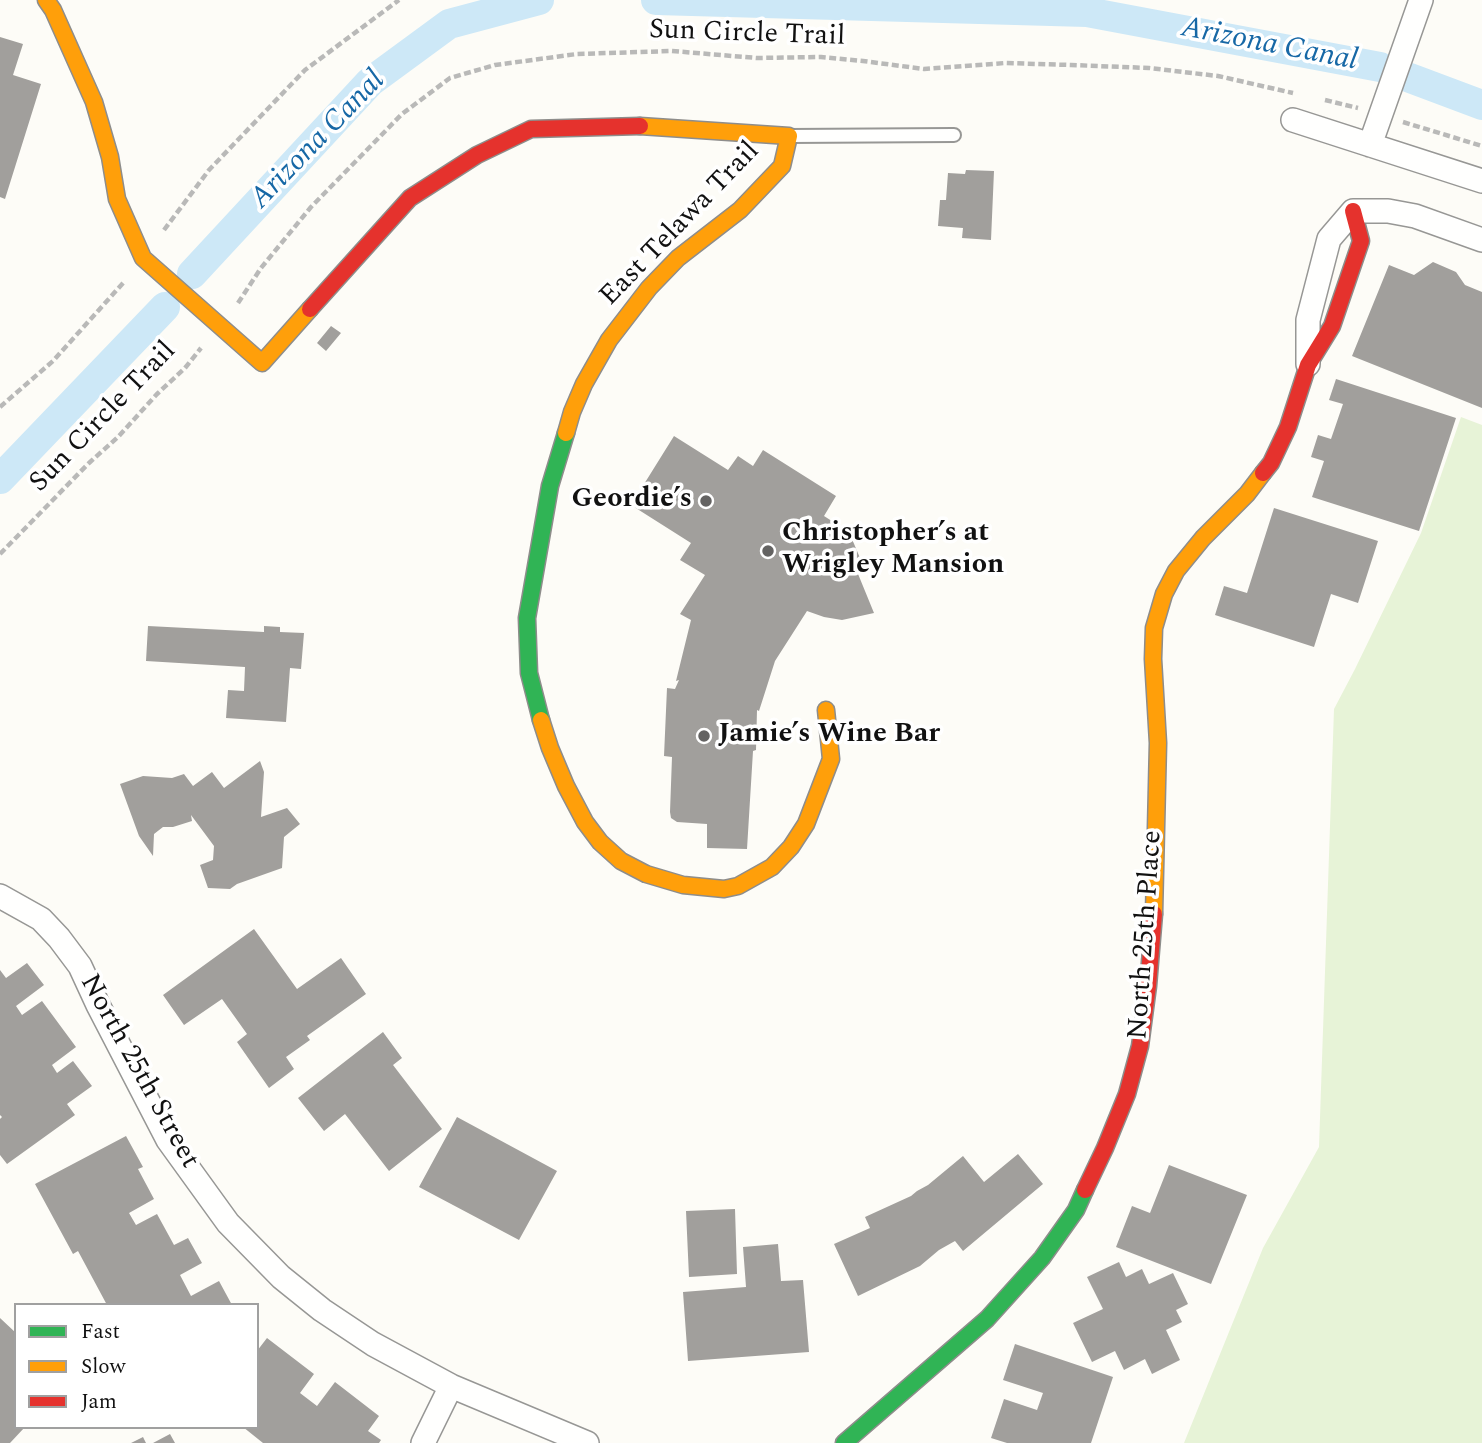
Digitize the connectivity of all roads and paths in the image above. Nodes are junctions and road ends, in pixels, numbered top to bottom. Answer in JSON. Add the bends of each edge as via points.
{"nodes":[{"id":1,"x":46,"y":0,"type":"edge"},
{"id":2,"x":399,"y":0,"type":"edge"},
{"id":3,"x":1422,"y":0,"type":"edge"},
{"id":4,"x":1296,"y":94,"type":"dead end"},
{"id":5,"x":1322,"y":100,"type":"dead end"},
{"id":6,"x":1361,"y":108,"type":"dead end"},
{"id":7,"x":1293,"y":120,"type":"dead end"},
{"id":8,"x":1404,"y":122,"type":"dead end"},
{"id":9,"x":954,"y":135,"type":"dead end"},
{"id":10,"x":789,"y":136,"type":"junction"},
{"id":11,"x":1370,"y":145,"type":"junction"},
{"id":12,"x":1482,"y":146,"type":"edge"},
{"id":13,"x":1482,"y":181,"type":"edge"},
{"id":14,"x":1482,"y":240,"type":"edge"},
{"id":15,"x":147,"y":262,"type":"junction"},
{"id":16,"x":232,"y":312,"type":"dead end"},
{"id":17,"x":207,"y":341,"type":"dead end"},
{"id":18,"x":1308,"y":365,"type":"joint"},
{"id":19,"x":0,"y":407,"type":"edge"},
{"id":20,"x":0,"y":554,"type":"edge"},
{"id":21,"x":826,"y":710,"type":"dead end"},
{"id":22,"x":0,"y":896,"type":"edge"},
{"id":23,"x":451,"y":1386,"type":"junction"},
{"id":24,"x":423,"y":1443,"type":"edge"},
{"id":25,"x":587,"y":1443,"type":"edge"},
{"id":26,"x":844,"y":1443,"type":"edge"}],
"edges":[{"from":1,"to":15,"type":"street","name":"East Telawa Trail","via":[[94,102],[117,199]]},
{"from":2,"to":15,"type":"path","via":[[304,70],[209,170]]},
{"from":3,"to":11,"type":"street"},
{"from":4,"to":16,"type":"path","name":"Sun Circle Trail","via":[[1218,76],[1071,65],[1005,63],[924,69],[821,57],[757,58],[672,51],[577,54],[495,65],[450,78],[402,114],[311,207]]},
{"from":5,"to":6,"type":"path"},
{"from":7,"to":11,"type":"street"},
{"from":8,"to":12,"type":"path"},
{"from":9,"to":10,"type":"lane"},
{"from":10,"to":15,"type":"street","name":"East Telawa Trail","via":[[635,126],[531,129],[477,155],[410,198],[262,363]]},
{"from":10,"to":21,"type":"street","name":"East Telawa Trail","via":[[782,166],[740,210],[678,258],[649,288],[609,340],[583,384],[550,486],[527,618],[529,673],[550,748],[585,822],[621,861],[683,885],[737,886],[772,867],[792,847],[831,760]]},
{"from":11,"to":13,"type":"street"},
{"from":14,"to":18,"type":"street","name":"North 25th Place","via":[[1415,216],[1353,211],[1329,239],[1307,320]]},
{"from":15,"to":19,"type":"path","via":[[53,361]]},
{"from":17,"to":20,"type":"path","name":"Sun Circle Trail"},
{"from":18,"to":26,"type":"street","name":"North 25th Place","via":[[1271,463],[1176,571],[1154,628],[1158,756],[1149,986],[1127,1094],[1105,1148],[1076,1210],[1042,1258],[987,1319]]},
{"from":22,"to":23,"type":"street","name":"North 25th Street","via":[[41,919],[80,966],[168,1140],[228,1223],[281,1277],[322,1310],[373,1345]]},
{"from":23,"to":24,"type":"street"},
{"from":23,"to":25,"type":"street","name":"North 25th Street"}]}
